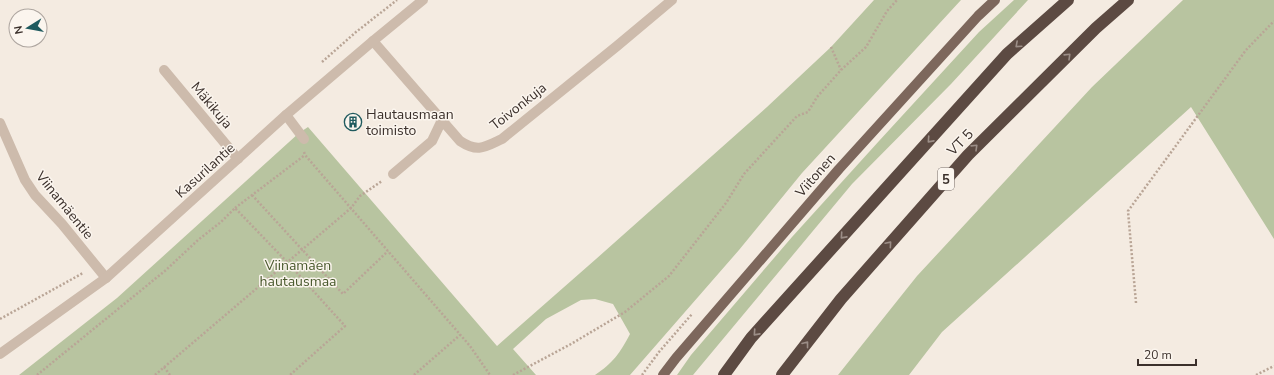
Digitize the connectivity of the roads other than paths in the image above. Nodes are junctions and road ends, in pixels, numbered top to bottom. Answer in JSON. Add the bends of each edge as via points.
{"nodes":[{"id":1,"x":423,"y":0,"type":"edge"},
{"id":2,"x":672,"y":0,"type":"edge"},
{"id":3,"x":995,"y":0,"type":"edge"},
{"id":4,"x":1068,"y":0,"type":"edge"},
{"id":5,"x":1128,"y":0,"type":"edge"},
{"id":6,"x":373,"y":40,"type":"junction"},
{"id":7,"x":164,"y":70,"type":"dead end"},
{"id":8,"x":286,"y":115,"type":"junction"},
{"id":9,"x":442,"y":120,"type":"junction"},
{"id":10,"x":0,"y":123,"type":"edge"},
{"id":11,"x":304,"y":139,"type":"road end"},
{"id":12,"x":238,"y":159,"type":"junction"},
{"id":13,"x":393,"y":174,"type":"road end"},
{"id":14,"x":106,"y":278,"type":"junction"},
{"id":15,"x":0,"y":354,"type":"edge"},
{"id":16,"x":663,"y":375,"type":"edge"},
{"id":17,"x":724,"y":375,"type":"edge"},
{"id":18,"x":782,"y":375,"type":"edge"}],
"edges":[{"from":1,"to":6,"type":"street","name":"Kasurilantie"},
{"from":2,"to":9,"type":"street","name":"Toivonkuja","via":[[502,139],[478,148],[469,147],[460,141]]},
{"from":3,"to":16,"type":"main road","name":"Viitonen","via":[[839,169]]},
{"from":4,"to":17,"type":"highway","name":"VT 5","one_way":true,"via":[[1007,54],[756,332]]},
{"from":18,"to":5,"type":"highway","name":"VT 5","number":"5","one_way":true,"via":[[841,299],[968,155],[1096,28]]},
{"from":6,"to":8,"type":"street","name":"Kasurilantie"},
{"from":6,"to":9,"type":"street","name":"Toivonkuja"},
{"from":7,"to":12,"type":"street","name":"Mäkikuja"},
{"from":8,"to":11,"type":"street"},
{"from":8,"to":12,"type":"street","name":"Kasurilantie"},
{"from":9,"to":13,"type":"street","via":[[432,141]]},
{"from":10,"to":14,"type":"street","name":"Viinamäentie","via":[[25,180]]},
{"from":12,"to":14,"type":"street","name":"Kasurilantie"},
{"from":14,"to":15,"type":"street","name":"Kasurilantie"}]}
